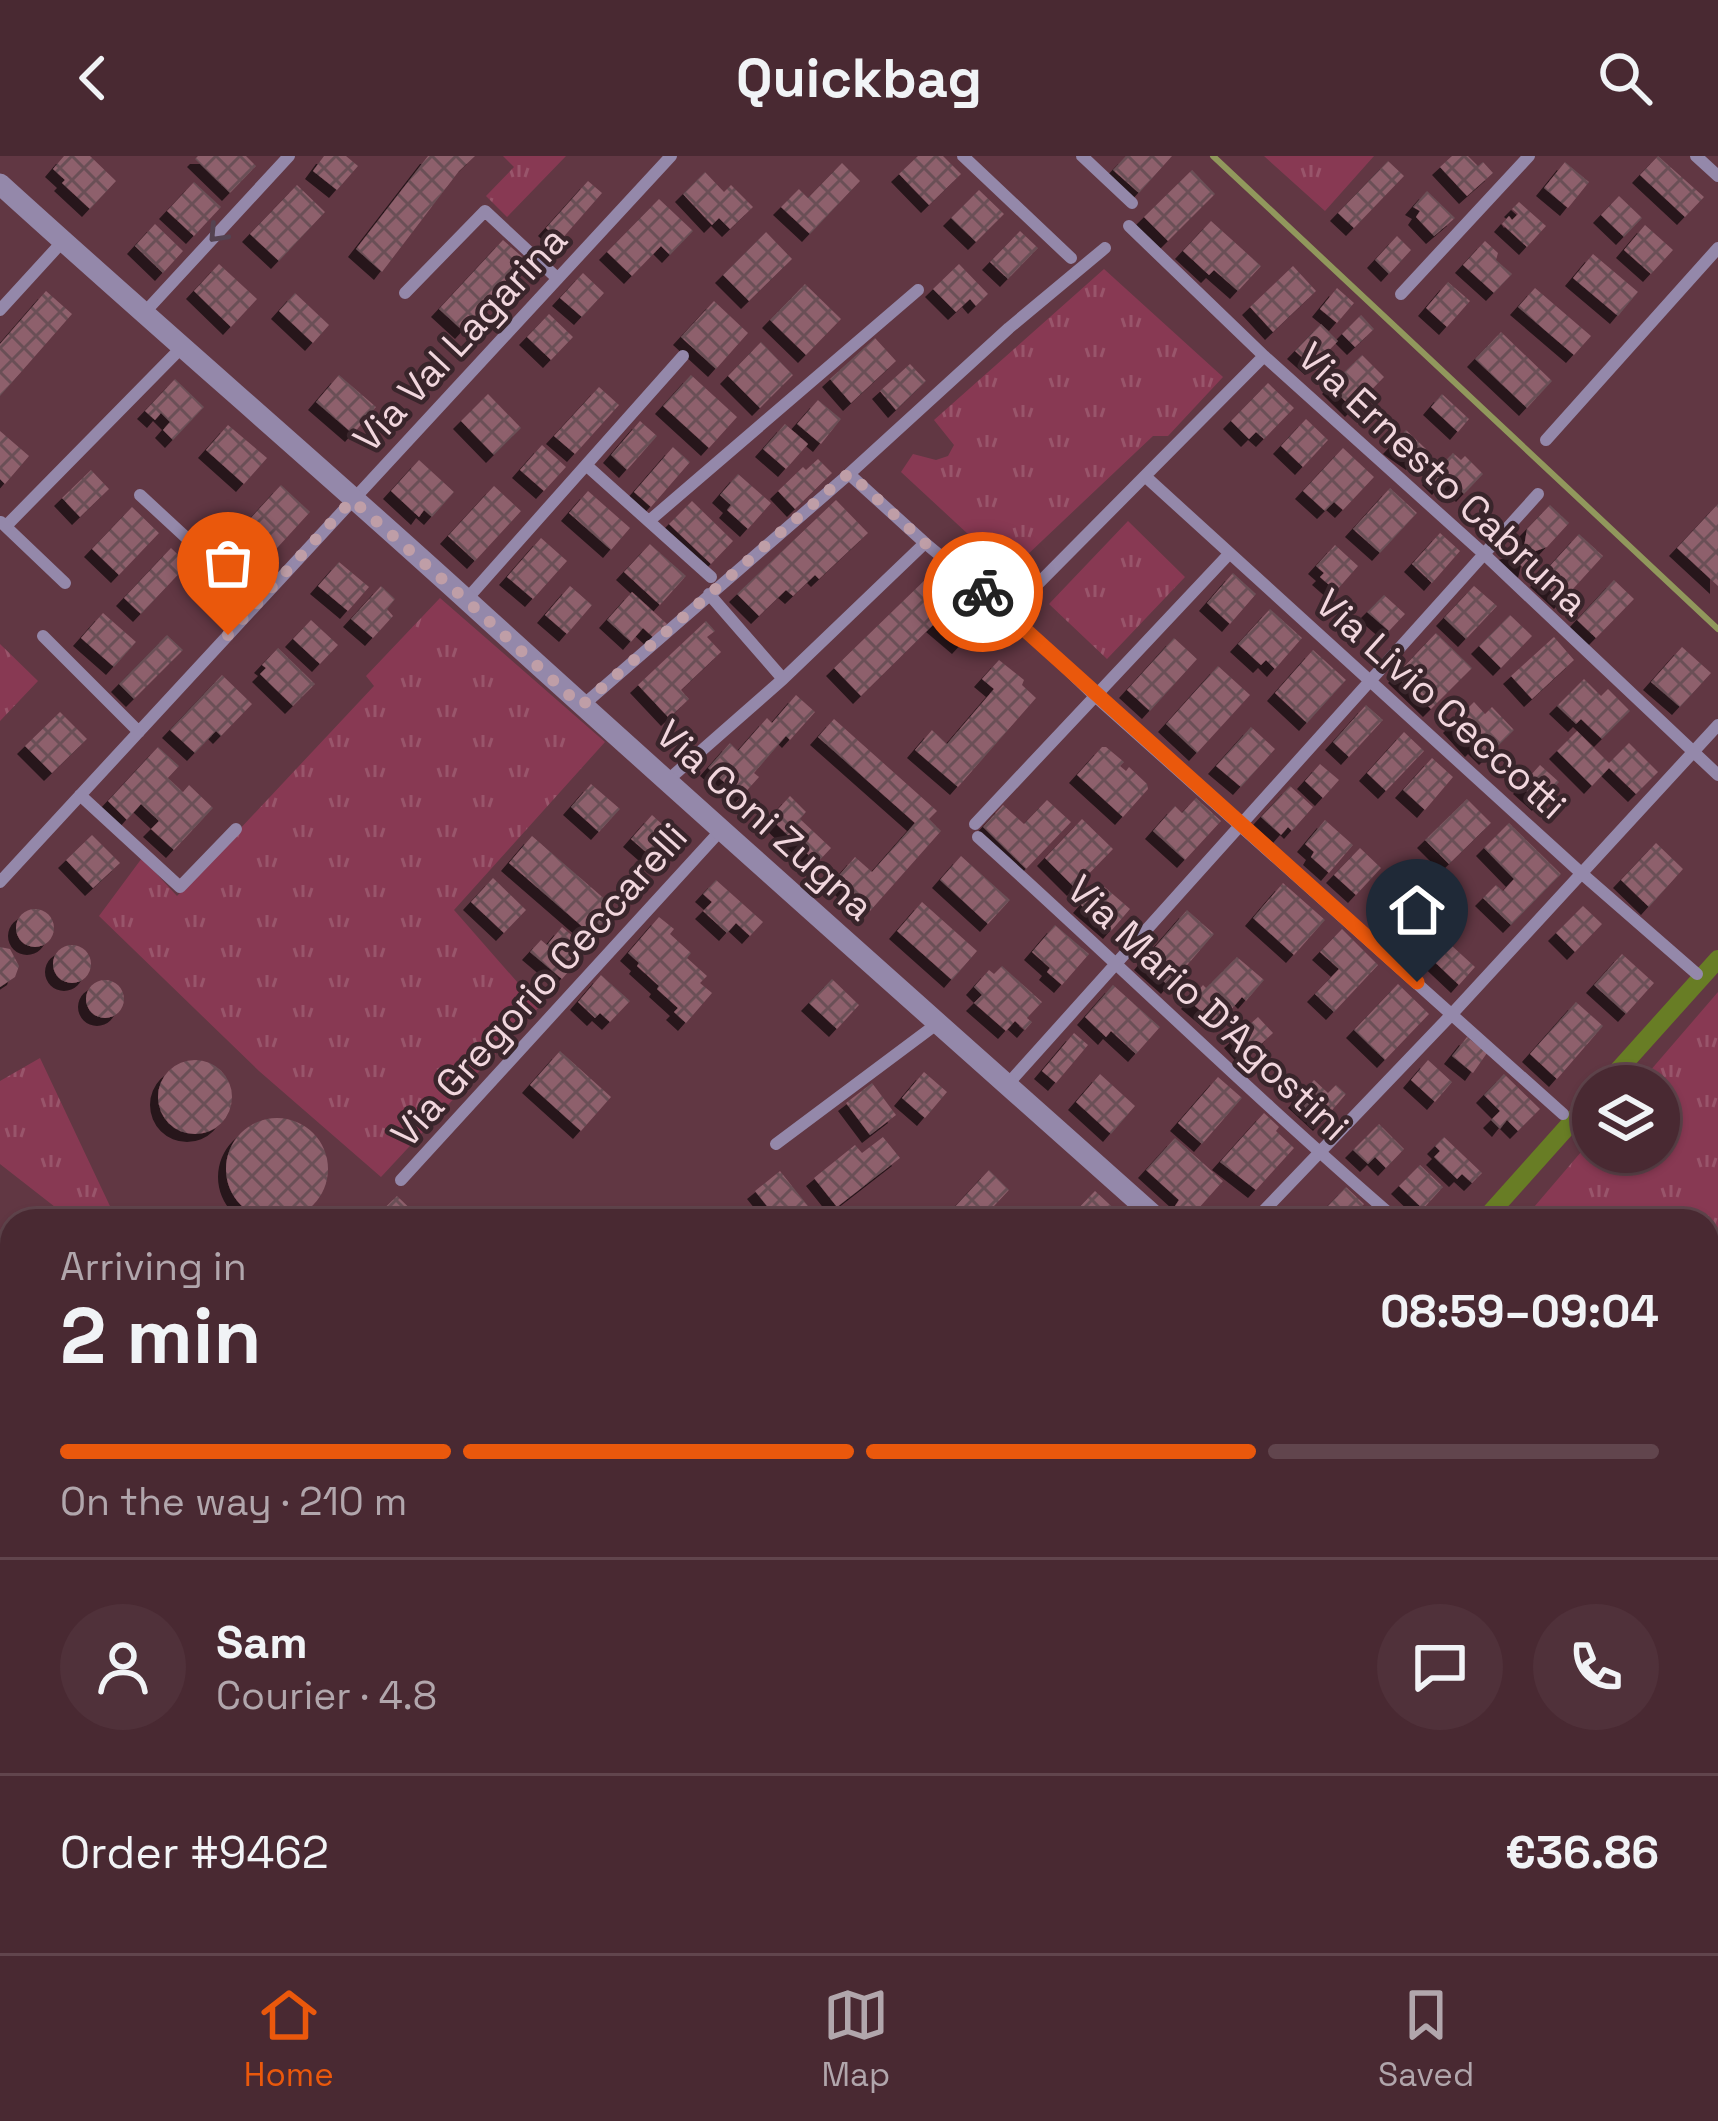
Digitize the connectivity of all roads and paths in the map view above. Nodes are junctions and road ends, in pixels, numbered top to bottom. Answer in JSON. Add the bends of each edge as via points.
{"nodes":[{"id":1,"x":289,"y":156,"type":"edge"},
{"id":2,"x":963,"y":156,"type":"edge"},
{"id":3,"x":1082,"y":156,"type":"edge"},
{"id":4,"x":1528,"y":156,"type":"edge"},
{"id":5,"x":1696,"y":156,"type":"edge"},
{"id":6,"x":663,"y":159,"type":"edge"},
{"id":7,"x":1718,"y":176,"type":"edge"},
{"id":8,"x":0,"y":184,"type":"edge"},
{"id":9,"x":1132,"y":203,"type":"dead end"},
{"id":10,"x":1129,"y":226,"type":"dead end"},
{"id":11,"x":63,"y":241,"type":"junction"},
{"id":12,"x":1105,"y":248,"type":"dead end"},
{"id":13,"x":1718,"y":248,"type":"edge"},
{"id":14,"x":1071,"y":258,"type":"dead end"},
{"id":15,"x":557,"y":278,"type":"junction"},
{"id":16,"x":918,"y":290,"type":"dead end"},
{"id":17,"x":405,"y":293,"type":"dead end"},
{"id":18,"x":1401,"y":294,"type":"dead end"},
{"id":19,"x":0,"y":310,"type":"edge"},
{"id":20,"x":146,"y":312,"type":"junction"},
{"id":21,"x":182,"y":346,"type":"junction"},
{"id":22,"x":683,"y":356,"type":"dead end"},
{"id":23,"x":1264,"y":356,"type":"junction"},
{"id":24,"x":1546,"y":440,"type":"dead end"},
{"id":25,"x":586,"y":465,"type":"junction"},
{"id":26,"x":849,"y":473,"type":"junction"},
{"id":27,"x":1146,"y":477,"type":"junction"},
{"id":28,"x":1538,"y":494,"type":"dead end"},
{"id":29,"x":140,"y":495,"type":"dead end"},
{"id":30,"x":352,"y":500,"type":"junction"},
{"id":31,"x":650,"y":521,"type":"junction"},
{"id":32,"x":3,"y":523,"type":"edge"},
{"id":33,"x":925,"y":543,"type":"junction"},
{"id":34,"x":1228,"y":554,"type":"junction"},
{"id":35,"x":1484,"y":554,"type":"junction"},
{"id":36,"x":711,"y":577,"type":"dead end"},
{"id":37,"x":65,"y":583,"type":"dead end"},
{"id":38,"x":709,"y":594,"type":"junction"},
{"id":39,"x":466,"y":600,"type":"junction"},
{"id":40,"x":257,"y":603,"type":"junction"},
{"id":41,"x":1009,"y":613,"type":"junction"},
{"id":42,"x":43,"y":636,"type":"dead end"},
{"id":43,"x":783,"y":679,"type":"junction"},
{"id":44,"x":1371,"y":680,"type":"junction"},
{"id":45,"x":1095,"y":695,"type":"junction"},
{"id":46,"x":581,"y":706,"type":"junction"},
{"id":47,"x":1718,"y":725,"type":"edge"},
{"id":48,"x":139,"y":732,"type":"junction"},
{"id":49,"x":1692,"y":752,"type":"junction"},
{"id":50,"x":1718,"y":775,"type":"edge"},
{"id":51,"x":668,"y":780,"type":"junction"},
{"id":52,"x":80,"y":795,"type":"junction"},
{"id":53,"x":1241,"y":825,"type":"junction"},
{"id":54,"x":236,"y":829,"type":"dead end"},
{"id":55,"x":722,"y":829,"type":"junction"},
{"id":56,"x":1580,"y":872,"type":"junction"},
{"id":57,"x":0,"y":882,"type":"edge"},
{"id":58,"x":1117,"y":963,"type":"junction"},
{"id":59,"x":1697,"y":974,"type":"dead end"},
{"id":60,"x":1452,"y":1014,"type":"junction"},
{"id":61,"x":938,"y":1022,"type":"junction"},
{"id":62,"x":1007,"y":1085,"type":"junction"},
{"id":63,"x":1563,"y":1114,"type":"dead end"},
{"id":64,"x":776,"y":1144,"type":"dead end"},
{"id":65,"x":1318,"y":1152,"type":"junction"},
{"id":66,"x":400,"y":1180,"type":"dead end"},
{"id":67,"x":1146,"y":1209,"type":"edge"},
{"id":68,"x":1265,"y":1209,"type":"edge"},
{"id":69,"x":1385,"y":1209,"type":"edge"}],
"edges":[{"from":1,"to":20,"type":"street","one_way":true},
{"from":2,"to":14,"type":"street"},
{"from":3,"to":9,"type":"street"},
{"from":4,"to":18,"type":"street"},
{"from":5,"to":7,"type":"street"},
{"from":6,"to":15,"type":"street","name":"Via Val Lagarina"},
{"from":8,"to":11,"type":"street","name":"Via Coni Zugna"},
{"from":10,"to":23,"type":"street","name":"Via Ernesto Cabruna"},
{"from":11,"to":19,"type":"street"},
{"from":11,"to":20,"type":"street","name":"Via Coni Zugna"},
{"from":12,"to":26,"type":"street"},
{"from":13,"to":24,"type":"street"},
{"from":15,"to":17,"type":"street","via":[[484,211]]},
{"from":15,"to":30,"type":"street","name":"Via Val Lagarina"},
{"from":16,"to":31,"type":"street"},
{"from":20,"to":21,"type":"street","name":"Via Coni Zugna"},
{"from":21,"to":30,"type":"street","name":"Via Coni Zugna"},
{"from":21,"to":32,"type":"street"},
{"from":22,"to":25,"type":"street"},
{"from":23,"to":27,"type":"street"},
{"from":23,"to":35,"type":"street","name":"Via Ernesto Cabruna"},
{"from":25,"to":31,"type":"street"},
{"from":25,"to":39,"type":"street"},
{"from":26,"to":33,"type":"street"},
{"from":26,"to":38,"type":"street"},
{"from":27,"to":34,"type":"street","name":"Via Livio Ceccotti"},
{"from":27,"to":41,"type":"street"},
{"from":28,"to":35,"type":"street"},
{"from":29,"to":40,"type":"street"},
{"from":30,"to":39,"type":"street","name":"Via Coni Zugna"},
{"from":30,"to":40,"type":"street","name":"Via Val Lagarina"},
{"from":31,"to":36,"type":"street"},
{"from":32,"to":37,"type":"street"},
{"from":33,"to":41,"type":"street"},
{"from":33,"to":43,"type":"street"},
{"from":34,"to":44,"type":"street","name":"Via Livio Ceccotti"},
{"from":34,"to":45,"type":"street"},
{"from":35,"to":44,"type":"street"},
{"from":35,"to":49,"type":"street","name":"Via Ernesto Cabruna"},
{"from":38,"to":43,"type":"street"},
{"from":38,"to":46,"type":"street"},
{"from":39,"to":46,"type":"street","name":"Via Coni Zugna"},
{"from":40,"to":48,"type":"street","name":"Via Val Lagarina"},
{"from":41,"to":45,"type":"street"},
{"from":42,"to":48,"type":"street"},
{"from":43,"to":51,"type":"street"},
{"from":44,"to":53,"type":"street"},
{"from":44,"to":56,"type":"street","name":"Via Livio Ceccotti"},
{"from":45,"to":53,"type":"street"},
{"from":45,"to":58,"type":"street","name":"Via Mario D'Agostini","via":[[976,831]]},
{"from":46,"to":51,"type":"street","name":"Via Coni Zugna"},
{"from":47,"to":49,"type":"street"},
{"from":48,"to":52,"type":"street","name":"Via Val Lagarina"},
{"from":49,"to":50,"type":"street","name":"Via Ernesto Cabruna"},
{"from":49,"to":56,"type":"street"},
{"from":51,"to":55,"type":"street","name":"Via Coni Zugna"},
{"from":52,"to":54,"type":"street","via":[[181,887]]},
{"from":52,"to":57,"type":"street","name":"Via Val Lagarina"},
{"from":53,"to":58,"type":"street"},
{"from":53,"to":60,"type":"street"},
{"from":55,"to":61,"type":"street","name":"Via Coni Zugna"},
{"from":55,"to":66,"type":"street","name":"Via Gregorio Ceccarelli"},
{"from":56,"to":59,"type":"street","name":"Via Livio Ceccotti"},
{"from":56,"to":60,"type":"street"},
{"from":58,"to":62,"type":"street"},
{"from":58,"to":65,"type":"street","name":"Via Mario D'Agostini"},
{"from":60,"to":63,"type":"street"},
{"from":60,"to":65,"type":"street"},
{"from":61,"to":62,"type":"street","name":"Via Coni Zugna"},
{"from":61,"to":64,"type":"street"},
{"from":62,"to":67,"type":"street","name":"Via Coni Zugna"},
{"from":65,"to":68,"type":"street"},
{"from":65,"to":69,"type":"street","name":"Via Mario D'Agostini"}]}
